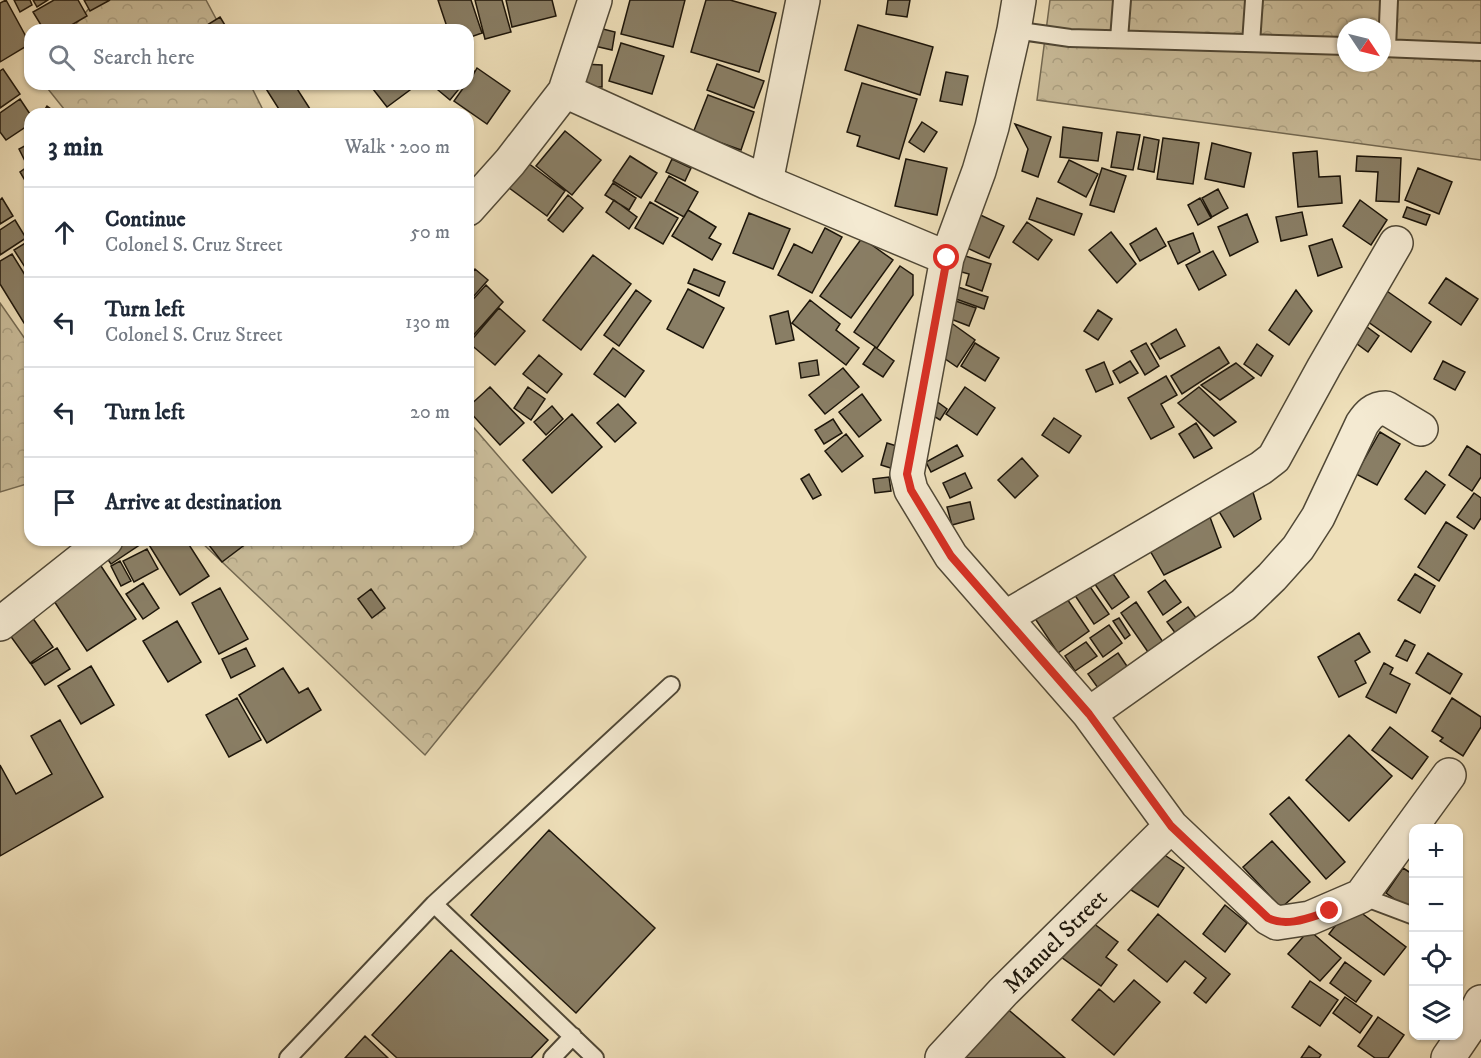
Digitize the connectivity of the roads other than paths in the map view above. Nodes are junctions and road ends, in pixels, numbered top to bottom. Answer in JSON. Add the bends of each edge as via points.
{"nodes":[{"id":1,"x":595,"y":0,"type":"edge"},
{"id":2,"x":802,"y":0,"type":"edge"},
{"id":3,"x":1122,"y":0,"type":"edge"},
{"id":4,"x":1254,"y":0,"type":"edge"},
{"id":5,"x":1389,"y":0,"type":"edge"},
{"id":6,"x":1016,"y":15,"type":"edge"},
{"id":7,"x":1387,"y":18,"type":"edge"},
{"id":8,"x":1119,"y":39,"type":"junction"},
{"id":9,"x":1251,"y":43,"type":"junction"},
{"id":10,"x":1337,"y":46,"type":"edge"},
{"id":11,"x":1391,"y":48,"type":"edge"},
{"id":12,"x":1481,"y":52,"type":"edge"},
{"id":13,"x":565,"y":91,"type":"junction"},
{"id":14,"x":766,"y":182,"type":"junction"},
{"id":15,"x":474,"y":202,"type":"edge"},
{"id":16,"x":1396,"y":243,"type":"dead end"},
{"id":17,"x":947,"y":258,"type":"junction"},
{"id":18,"x":1421,"y":429,"type":"dead end"},
{"id":19,"x":98,"y":546,"type":"edge"},
{"id":20,"x":1005,"y":617,"type":"junction"},
{"id":21,"x":0,"y":624,"type":"edge"},
{"id":22,"x":671,"y":686,"type":"dead end"},
{"id":23,"x":1089,"y":714,"type":"junction"},
{"id":24,"x":1449,"y":775,"type":"dead end"},
{"id":25,"x":1171,"y":826,"type":"junction"},
{"id":26,"x":1361,"y":896,"type":"junction"},
{"id":27,"x":434,"y":903,"type":"junction"},
{"id":28,"x":1409,"y":914,"type":"edge"},
{"id":29,"x":1481,"y":1002,"type":"edge"},
{"id":30,"x":573,"y":1036,"type":"junction"},
{"id":31,"x":288,"y":1058,"type":"edge"},
{"id":32,"x":552,"y":1058,"type":"edge"},
{"id":33,"x":595,"y":1058,"type":"edge"},
{"id":34,"x":942,"y":1058,"type":"edge"},
{"id":35,"x":1448,"y":1058,"type":"edge"}],
"edges":[{"from":1,"to":13,"type":"street"},
{"from":2,"to":14,"type":"street"},
{"from":3,"to":8,"type":"lane"},
{"from":4,"to":9,"type":"lane"},
{"from":5,"to":7,"type":"lane"},
{"from":6,"to":8,"type":"lane","via":[[1070,38]]},
{"from":6,"to":17,"type":"street","via":[[992,128]]},
{"from":8,"to":9,"type":"lane"},
{"from":9,"to":10,"type":"lane"},
{"from":11,"to":12,"type":"lane"},
{"from":13,"to":14,"type":"street"},
{"from":13,"to":15,"type":"street"},
{"from":14,"to":17,"type":"street"},
{"from":16,"to":20,"type":"street","via":[[1274,458]]},
{"from":17,"to":20,"type":"street","via":[[908,482],[951,556]]},
{"from":18,"to":23,"type":"street","via":[[1386,408],[1368,415],[1317,517],[1298,548],[1272,577],[1243,605]]},
{"from":19,"to":21,"type":"street"},
{"from":20,"to":23,"type":"street"},
{"from":22,"to":27,"type":"lane"},
{"from":23,"to":25,"type":"street"},
{"from":24,"to":26,"type":"street"},
{"from":25,"to":26,"type":"street","via":[[1277,923],[1310,918]]},
{"from":25,"to":34,"type":"street","name":"Manuel Street"},
{"from":26,"to":28,"type":"lane"},
{"from":27,"to":30,"type":"lane"},
{"from":27,"to":31,"type":"lane"},
{"from":29,"to":35,"type":"street"},
{"from":30,"to":32,"type":"lane"},
{"from":30,"to":33,"type":"lane"}]}
